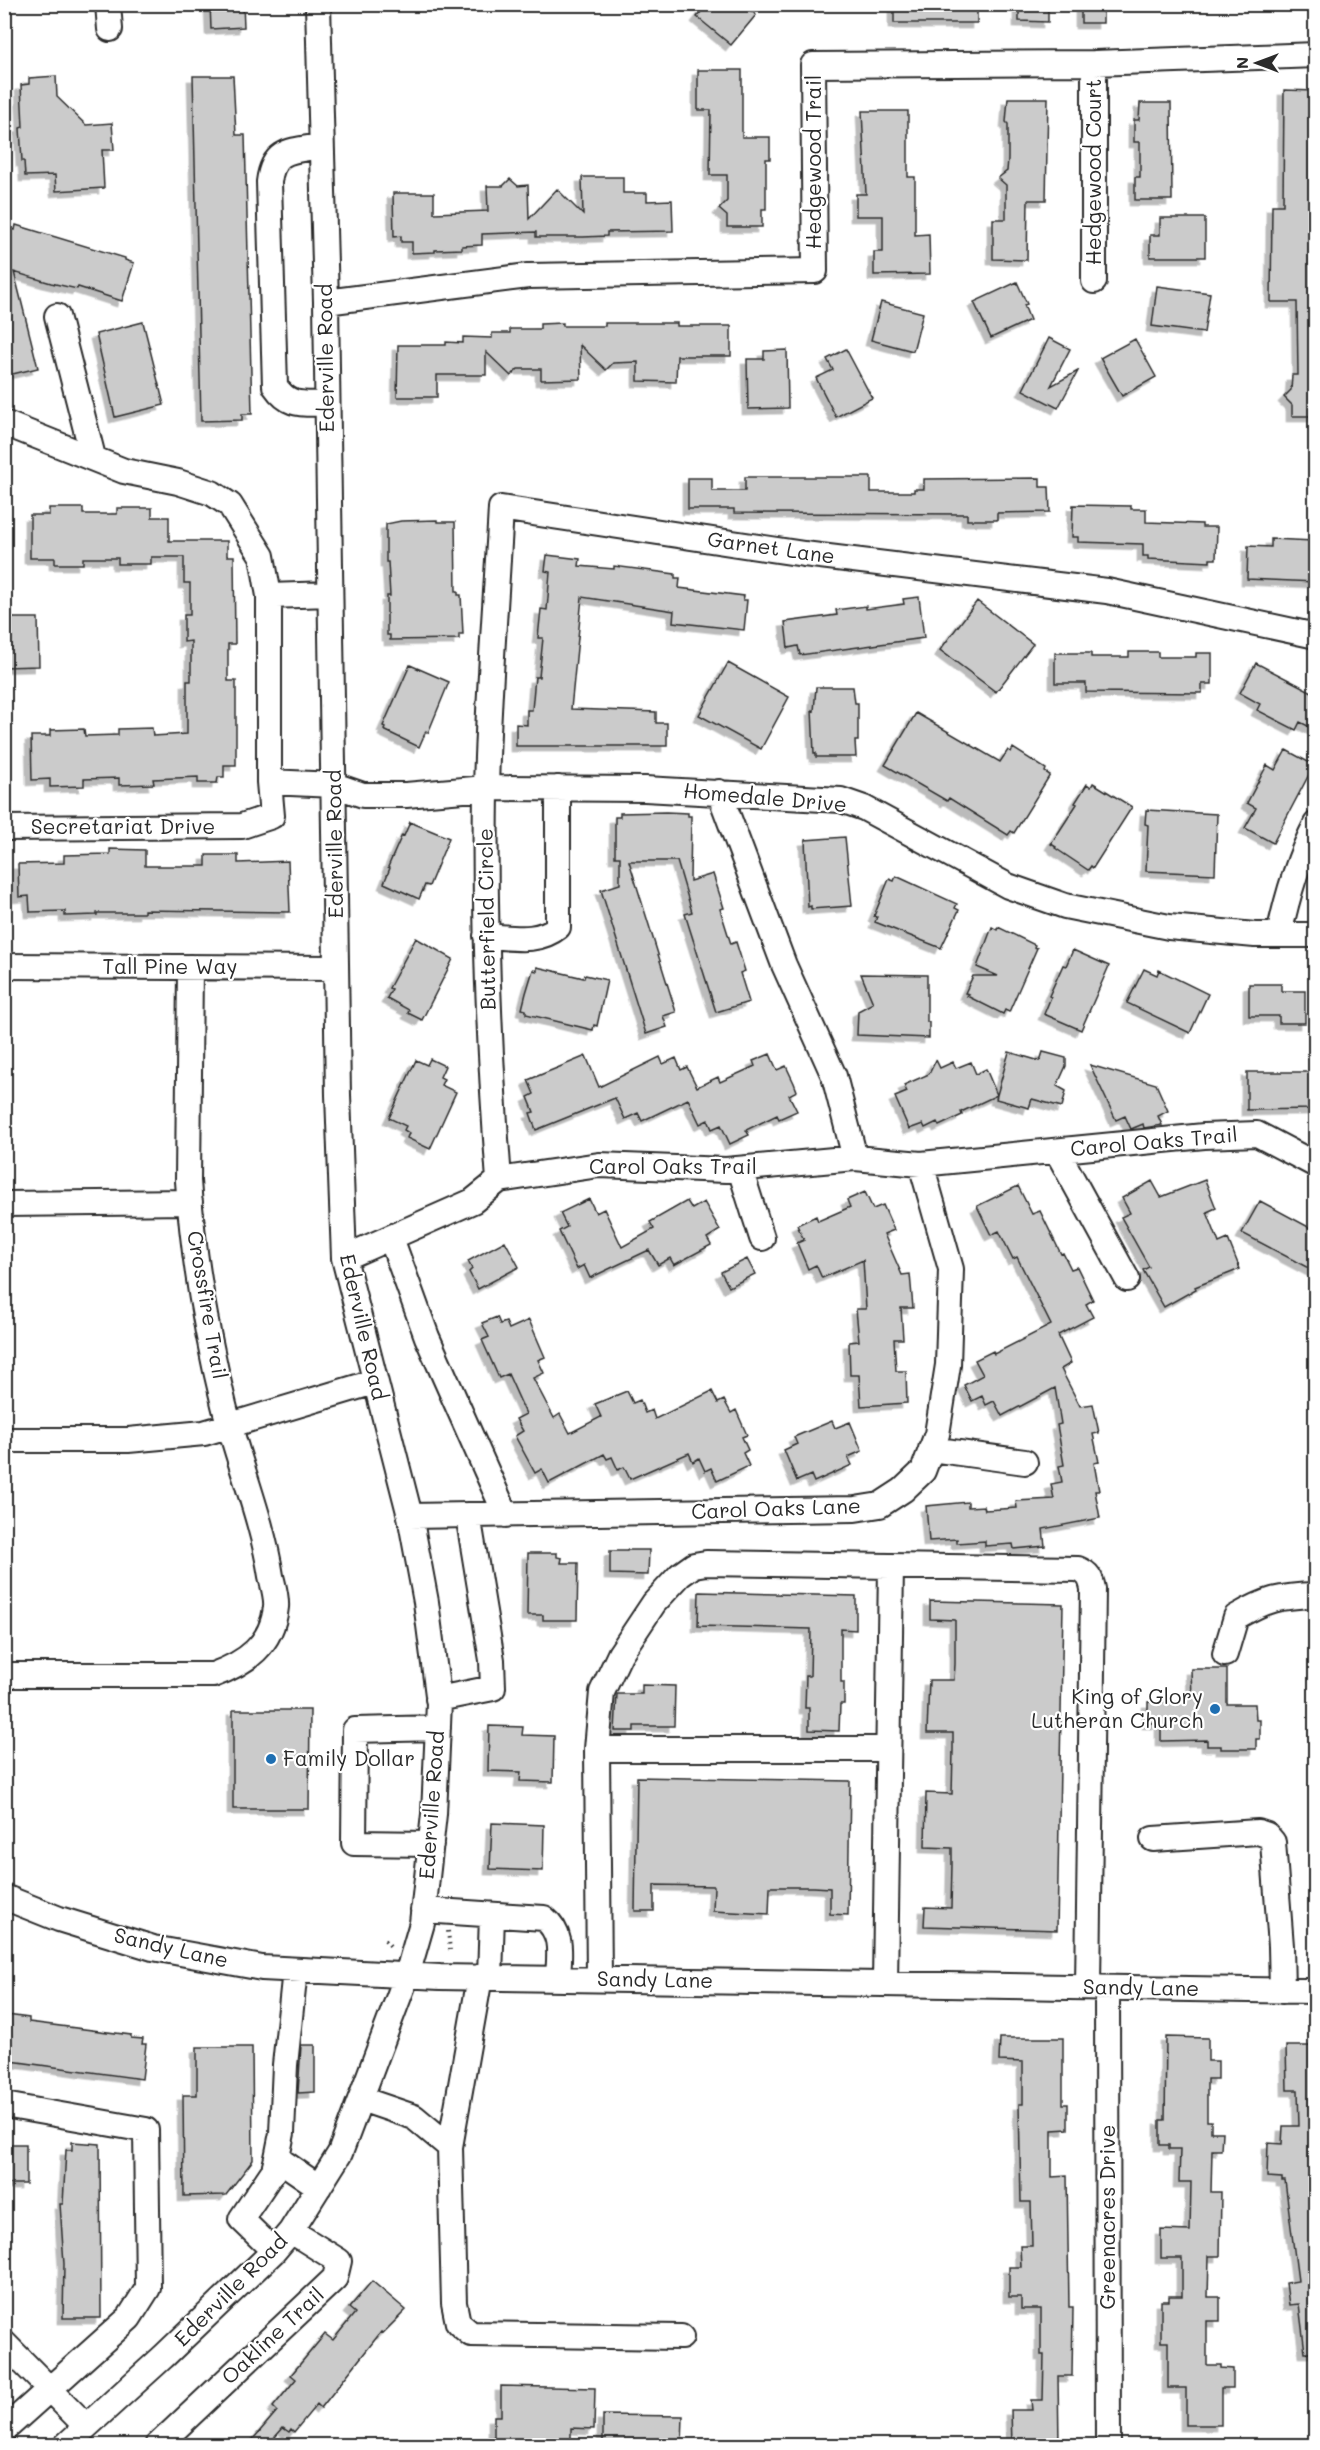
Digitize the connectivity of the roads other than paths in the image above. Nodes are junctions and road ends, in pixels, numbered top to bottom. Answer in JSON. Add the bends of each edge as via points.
{"nodes":[{"id":1,"x":108,"y":4,"type":"edge"},
{"id":2,"x":318,"y":4,"type":"edge"},
{"id":3,"x":110,"y":29,"type":"dead end"},
{"id":4,"x":1316,"y":55,"type":"edge"},
{"id":5,"x":1094,"y":63,"type":"junction"},
{"id":6,"x":321,"y":146,"type":"junction"},
{"id":7,"x":1094,"y":282,"type":"dead end"},
{"id":8,"x":326,"y":302,"type":"junction"},
{"id":9,"x":57,"y":316,"type":"dead end"},
{"id":10,"x":327,"y":404,"type":"junction"},
{"id":11,"x":4,"y":423,"type":"edge"},
{"id":12,"x":93,"y":457,"type":"junction"},
{"id":13,"x":330,"y":594,"type":"junction"},
{"id":14,"x":269,"y":596,"type":"junction"},
{"id":15,"x":1316,"y":636,"type":"edge"},
{"id":16,"x":269,"y":782,"type":"junction"},
{"id":17,"x":334,"y":785,"type":"junction"},
{"id":18,"x":486,"y":788,"type":"junction"},
{"id":19,"x":558,"y":788,"type":"junction"},
{"id":20,"x":719,"y":792,"type":"junction"},
{"id":21,"x":1316,"y":824,"type":"edge"},
{"id":22,"x":4,"y":828,"type":"edge"},
{"id":23,"x":1279,"y":935,"type":"junction"},
{"id":24,"x":1316,"y":935,"type":"edge"},
{"id":25,"x":486,"y":936,"type":"junction"},
{"id":26,"x":4,"y":966,"type":"edge"},
{"id":27,"x":189,"y":967,"type":"junction"},
{"id":28,"x":336,"y":968,"type":"junction"},
{"id":29,"x":1057,"y":1151,"type":"junction"},
{"id":30,"x":855,"y":1158,"type":"junction"},
{"id":31,"x":921,"y":1164,"type":"junction"},
{"id":32,"x":1316,"y":1165,"type":"edge"},
{"id":33,"x":740,"y":1169,"type":"junction"},
{"id":34,"x":499,"y":1180,"type":"junction"},
{"id":35,"x":190,"y":1202,"type":"junction"},
{"id":36,"x":4,"y":1204,"type":"edge"},
{"id":37,"x":391,"y":1238,"type":"junction"},
{"id":38,"x":762,"y":1238,"type":"dead end"},
{"id":39,"x":344,"y":1258,"type":"junction"},
{"id":40,"x":1127,"y":1279,"type":"dead end"},
{"id":41,"x":375,"y":1382,"type":"junction"},
{"id":42,"x":230,"y":1426,"type":"junction"},
{"id":43,"x":4,"y":1440,"type":"edge"},
{"id":44,"x":931,"y":1449,"type":"junction"},
{"id":45,"x":1025,"y":1462,"type":"dead end"},
{"id":46,"x":468,"y":1515,"type":"junction"},
{"id":47,"x":507,"y":1515,"type":"junction"},
{"id":48,"x":410,"y":1516,"type":"junction"},
{"id":49,"x":891,"y":1566,"type":"junction"},
{"id":50,"x":1316,"y":1595,"type":"edge"},
{"id":51,"x":1225,"y":1654,"type":"dead end"},
{"id":52,"x":4,"y":1675,"type":"edge"},
{"id":53,"x":438,"y":1699,"type":"junction"},
{"id":54,"x":438,"y":1728,"type":"junction"},
{"id":55,"x":597,"y":1749,"type":"junction"},
{"id":56,"x":888,"y":1749,"type":"junction"},
{"id":57,"x":1153,"y":1839,"type":"dead end"},
{"id":58,"x":431,"y":1844,"type":"junction"},
{"id":59,"x":4,"y":1897,"type":"edge"},
{"id":60,"x":423,"y":1910,"type":"junction"},
{"id":61,"x":492,"y":1915,"type":"junction"},
{"id":62,"x":295,"y":1970,"type":"junction"},
{"id":63,"x":408,"y":1975,"type":"junction"},
{"id":64,"x":485,"y":1977,"type":"junction"},
{"id":65,"x":558,"y":1978,"type":"junction"},
{"id":66,"x":599,"y":1979,"type":"junction"},
{"id":67,"x":885,"y":1984,"type":"junction"},
{"id":68,"x":1098,"y":1988,"type":"junction"},
{"id":69,"x":1282,"y":1991,"type":"junction"},
{"id":70,"x":1316,"y":1991,"type":"edge"},
{"id":71,"x":361,"y":2099,"type":"junction"},
{"id":72,"x":4,"y":2105,"type":"edge"},
{"id":73,"x":450,"y":2146,"type":"junction"},
{"id":74,"x":277,"y":2158,"type":"junction"},
{"id":75,"x":319,"y":2187,"type":"junction"},
{"id":76,"x":291,"y":2231,"type":"junction"},
{"id":77,"x":274,"y":2251,"type":"junction"},
{"id":78,"x":681,"y":2337,"type":"dead end"},
{"id":79,"x":4,"y":2343,"type":"edge"},
{"id":80,"x":50,"y":2390,"type":"junction"},
{"id":81,"x":85,"y":2425,"type":"junction"},
{"id":82,"x":4,"y":2430,"type":"edge"},
{"id":83,"x":65,"y":2445,"type":"edge"},
{"id":84,"x":157,"y":2445,"type":"edge"},
{"id":85,"x":1108,"y":2445,"type":"edge"}],
"edges":[{"from":1,"to":3,"type":"street"},
{"from":2,"to":6,"type":"street","name":"Ederville Road"},
{"from":4,"to":5,"type":"street","name":"Hedgewood Trail"},
{"from":5,"to":7,"type":"street","name":"Hedgewood Court"},
{"from":5,"to":8,"type":"street","name":"Hedgewood Trail","via":[[813,65],[815,271],[528,276]]},
{"from":6,"to":8,"type":"street","name":"Ederville Road"},
{"from":6,"to":10,"type":"street","via":[[287,152],[278,158],[271,168],[269,182],[275,386],[293,403]]},
{"from":8,"to":10,"type":"street","name":"Ederville Road"},
{"from":9,"to":12,"type":"street"},
{"from":10,"to":13,"type":"street","name":"Ederville Road"},
{"from":11,"to":12,"type":"street"},
{"from":12,"to":14,"type":"street","via":[[123,471],[212,493],[230,505],[262,556]]},
{"from":13,"to":14,"type":"street"},
{"from":13,"to":17,"type":"street","name":"Ederville Road"},
{"from":14,"to":16,"type":"street"},
{"from":15,"to":18,"type":"street","name":"Garnet Lane","via":[[1107,591],[804,554],[501,508]]},
{"from":16,"to":17,"type":"street","name":"Homedale Drive"},
{"from":16,"to":22,"type":"street","name":"Secretariat Drive","via":[[272,816],[242,826]]},
{"from":17,"to":18,"type":"street","name":"Homedale Drive","via":[[363,795]]},
{"from":17,"to":28,"type":"street","name":"Ederville Road"},
{"from":18,"to":19,"type":"street","name":"Homedale Drive"},
{"from":18,"to":25,"type":"street","name":"Butterfield Circle"},
{"from":19,"to":20,"type":"street","name":"Homedale Drive"},
{"from":19,"to":25,"type":"street","via":[[558,927],[547,936]]},
{"from":20,"to":23,"type":"street","name":"Homedale Drive","via":[[841,800],[864,808],[1008,886],[1065,906],[1169,927]]},
{"from":20,"to":30,"type":"street","via":[[784,965],[834,1076]]},
{"from":21,"to":23,"type":"street","via":[[1305,844]]},
{"from":23,"to":24,"type":"street","name":"Homedale Drive"},
{"from":25,"to":34,"type":"street","name":"Butterfield Circle","via":[[489,1050]]},
{"from":26,"to":27,"type":"street","name":"Tall Pine Way"},
{"from":27,"to":28,"type":"street","name":"Tall Pine Way"},
{"from":27,"to":35,"type":"street","name":"Crossfire Trail"},
{"from":28,"to":39,"type":"street","name":"Ederville Road"},
{"from":29,"to":31,"type":"street","name":"Carol Oaks Trail"},
{"from":29,"to":32,"type":"street","name":"Carol Oaks Trail","via":[[1257,1134]]},
{"from":29,"to":40,"type":"street","name":"Carol Oaks Trail"},
{"from":30,"to":31,"type":"street","name":"Carol Oaks Trail"},
{"from":30,"to":33,"type":"street","name":"Carol Oaks Trail"},
{"from":31,"to":44,"type":"street","name":"Carol Oaks Lane","via":[[951,1269],[948,1365]]},
{"from":33,"to":34,"type":"street","name":"Carol Oaks Trail","via":[[599,1165]]},
{"from":33,"to":38,"type":"street"},
{"from":34,"to":37,"type":"street","via":[[473,1201]]},
{"from":35,"to":36,"type":"street"},
{"from":35,"to":42,"type":"street","name":"Crossfire Trail","via":[[202,1293]]},
{"from":37,"to":39,"type":"street"},
{"from":37,"to":47,"type":"street","via":[[427,1337]]},
{"from":39,"to":41,"type":"street","name":"Ederville Road"},
{"from":41,"to":42,"type":"street"},
{"from":41,"to":48,"type":"street","name":"Ederville Road"},
{"from":42,"to":43,"type":"street","via":[[204,1433],[128,1440]]},
{"from":42,"to":52,"type":"street","name":"Crossfire Trail","via":[[268,1556],[276,1606],[269,1636],[255,1653],[236,1667],[213,1675]]},
{"from":44,"to":45,"type":"street"},
{"from":44,"to":47,"type":"street","name":"Carol Oaks Lane","via":[[923,1471],[903,1490],[880,1505],[855,1509]]},
{"from":46,"to":47,"type":"street","name":"Carol Oaks Lane"},
{"from":46,"to":48,"type":"street","name":"Carol Oaks Lane"},
{"from":46,"to":53,"type":"street","via":[[494,1688]]},
{"from":48,"to":53,"type":"street","name":"Ederville Road"},
{"from":49,"to":55,"type":"street","via":[[693,1565],[654,1603],[620,1654],[602,1692]]},
{"from":49,"to":56,"type":"street"},
{"from":49,"to":68,"type":"street","name":"Greenacres Drive","via":[[1078,1569],[1091,1580]]},
{"from":50,"to":51,"type":"street","via":[[1290,1595],[1262,1602],[1236,1617]]},
{"from":53,"to":54,"type":"street","name":"Ederville Road"},
{"from":54,"to":58,"type":"street","name":"Ederville Road"},
{"from":54,"to":58,"type":"street","via":[[355,1730],[354,1843]]},
{"from":55,"to":56,"type":"street"},
{"from":55,"to":66,"type":"street"},
{"from":56,"to":67,"type":"street"},
{"from":57,"to":69,"type":"street","via":[[1267,1834],[1273,1842]]},
{"from":58,"to":60,"type":"street","name":"Ederville Road"},
{"from":59,"to":62,"type":"street","name":"Sandy Lane","via":[[59,1919],[153,1948],[262,1968]]},
{"from":60,"to":61,"type":"street"},
{"from":60,"to":63,"type":"street","name":"Ederville Road"},
{"from":61,"to":64,"type":"street"},
{"from":61,"to":65,"type":"street","via":[[544,1918],[554,1926],[559,1938]]},
{"from":62,"to":63,"type":"street","name":"Sandy Lane"},
{"from":62,"to":74,"type":"street"},
{"from":63,"to":64,"type":"street","name":"Sandy Lane"},
{"from":63,"to":71,"type":"street","name":"Ederville Road"},
{"from":64,"to":65,"type":"street","name":"Sandy Lane"},
{"from":64,"to":73,"type":"street"},
{"from":65,"to":66,"type":"street","name":"Sandy Lane"},
{"from":66,"to":67,"type":"street","name":"Sandy Lane"},
{"from":67,"to":68,"type":"street","name":"Sandy Lane"},
{"from":68,"to":69,"type":"street","name":"Sandy Lane"},
{"from":68,"to":85,"type":"street","name":"Greenacres Drive"},
{"from":69,"to":70,"type":"street","name":"Sandy Lane"},
{"from":71,"to":73,"type":"street","via":[[414,2117]]},
{"from":71,"to":75,"type":"street","name":"Ederville Road","via":[[340,2153]]},
{"from":72,"to":80,"type":"street","via":[[146,2130],[148,2288],[129,2318]]},
{"from":73,"to":78,"type":"street","via":[[454,2303],[458,2323],[471,2334]]},
{"from":74,"to":75,"type":"street"},
{"from":74,"to":77,"type":"street","via":[[274,2170],[241,2218]]},
{"from":75,"to":76,"type":"street","name":"Ederville Road"},
{"from":76,"to":77,"type":"street","name":"Ederville Road"},
{"from":76,"to":84,"type":"street","name":"Oakline Trail","via":[[339,2261],[335,2278]]},
{"from":77,"to":81,"type":"street","name":"Ederville Road"},
{"from":79,"to":80,"type":"street"},
{"from":80,"to":81,"type":"street"},
{"from":80,"to":82,"type":"street"},
{"from":81,"to":83,"type":"street","name":"Ederville Road"}]}
